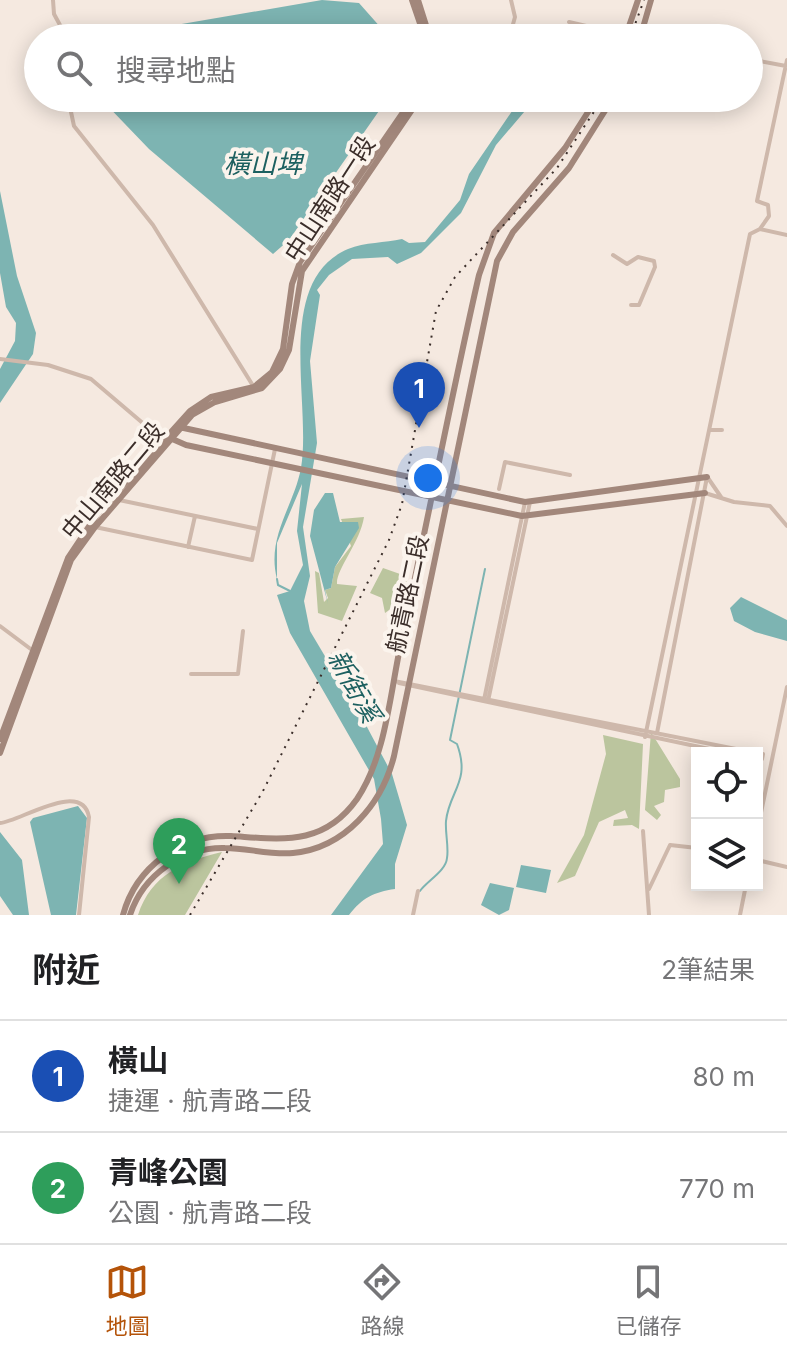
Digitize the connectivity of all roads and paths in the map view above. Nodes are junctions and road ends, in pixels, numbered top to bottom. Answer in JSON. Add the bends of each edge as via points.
{"nodes":[{"id":1,"x":53,"y":0,"type":"edge"},
{"id":2,"x":415,"y":0,"type":"edge"},
{"id":3,"x":511,"y":0,"type":"edge"},
{"id":4,"x":638,"y":0,"type":"edge"},
{"id":5,"x":651,"y":0,"type":"edge"},
{"id":6,"x":569,"y":22,"type":"dead end"},
{"id":7,"x":59,"y":24,"type":"edge"},
{"id":8,"x":423,"y":24,"type":"edge"},
{"id":9,"x":513,"y":24,"type":"edge"},
{"id":10,"x":577,"y":24,"type":"edge"},
{"id":11,"x":629,"y":24,"type":"edge"},
{"id":12,"x":643,"y":24,"type":"edge"},
{"id":13,"x":787,"y":60,"type":"edge"},
{"id":14,"x":763,"y":62,"type":"edge"},
{"id":15,"x":786,"y":67,"type":"edge"},
{"id":16,"x":71,"y":112,"type":"edge"},
{"id":17,"x":403,"y":112,"type":"edge"},
{"id":18,"x":410,"y":112,"type":"edge"},
{"id":19,"x":588,"y":112,"type":"edge"},
{"id":20,"x":604,"y":112,"type":"edge"},
{"id":21,"x":760,"y":229,"type":"junction"},
{"id":22,"x":787,"y":235,"type":"edge"},
{"id":23,"x":613,"y":255,"type":"dead end"},
{"id":24,"x":631,"y":305,"type":"dead end"},
{"id":25,"x":0,"y":359,"type":"edge"},
{"id":26,"x":255,"y":389,"type":"junction"},
{"id":27,"x":191,"y":413,"type":"joint"},
{"id":28,"x":178,"y":427,"type":"junction"},
{"id":29,"x":710,"y":430,"type":"junction"},
{"id":30,"x":722,"y":430,"type":"dead end"},
{"id":31,"x":167,"y":440,"type":"junction"},
{"id":32,"x":275,"y":449,"type":"junction"},
{"id":33,"x":276,"y":464,"type":"junction"},
{"id":34,"x":570,"y":475,"type":"dead end"},
{"id":35,"x":704,"y":477,"type":"junction"},
{"id":36,"x":436,"y":484,"type":"junction"},
{"id":37,"x":449,"y":486,"type":"junction"},
{"id":38,"x":499,"y":489,"type":"dead end"},
{"id":39,"x":701,"y":493,"type":"junction"},
{"id":40,"x":433,"y":497,"type":"junction"},
{"id":41,"x":723,"y":498,"type":"junction"},
{"id":42,"x":119,"y":500,"type":"junction"},
{"id":43,"x":446,"y":500,"type":"junction"},
{"id":44,"x":528,"y":502,"type":"junction"},
{"id":45,"x":195,"y":516,"type":"junction"},
{"id":46,"x":525,"y":516,"type":"junction"},
{"id":47,"x":787,"y":526,"type":"edge"},
{"id":48,"x":95,"y":527,"type":"junction"},
{"id":49,"x":258,"y":529,"type":"junction"},
{"id":50,"x":188,"y":547,"type":"junction"},
{"id":51,"x":0,"y":626,"type":"edge"},
{"id":52,"x":243,"y":631,"type":"dead end"},
{"id":53,"x":32,"y":650,"type":"junction"},
{"id":54,"x":191,"y":674,"type":"dead end"},
{"id":55,"x":393,"y":681,"type":"junction"},
{"id":56,"x":408,"y":685,"type":"junction"},
{"id":57,"x":787,"y":687,"type":"edge"},
{"id":58,"x":486,"y":701,"type":"junction"},
{"id":59,"x":646,"y":734,"type":"junction"},
{"id":60,"x":656,"y":736,"type":"junction"},
{"id":61,"x":0,"y":739,"type":"edge"},
{"id":62,"x":703,"y":747,"type":"edge"},
{"id":63,"x":713,"y":747,"type":"edge"},
{"id":64,"x":0,"y":753,"type":"edge"},
{"id":65,"x":760,"y":819,"type":"edge"},
{"id":66,"x":0,"y":823,"type":"edge"},
{"id":67,"x":643,"y":831,"type":"dead end"},
{"id":68,"x":691,"y":847,"type":"edge"},
{"id":69,"x":763,"y":861,"type":"edge"},
{"id":70,"x":787,"y":867,"type":"edge"},
{"id":71,"x":649,"y":889,"type":"junction"},
{"id":72,"x":418,"y":891,"type":"dead end"},
{"id":73,"x":745,"y":891,"type":"edge"},
{"id":74,"x":79,"y":915,"type":"edge"},
{"id":75,"x":123,"y":915,"type":"edge"},
{"id":76,"x":130,"y":915,"type":"edge"},
{"id":77,"x":413,"y":915,"type":"edge"},
{"id":78,"x":649,"y":915,"type":"edge"},
{"id":79,"x":740,"y":915,"type":"edge"}],
"edges":[{"from":1,"to":7,"type":"street"},
{"from":2,"to":8,"type":"street"},
{"from":3,"to":9,"type":"street"},
{"from":4,"to":11,"type":"street"},
{"from":5,"to":12,"type":"street"},
{"from":6,"to":10,"type":"street"},
{"from":13,"to":15,"type":"street"},
{"from":14,"to":15,"type":"street"},
{"from":15,"to":21,"type":"street","via":[[757,201],[770,210]]},
{"from":16,"to":26,"type":"street","via":[[74,126],[153,225]]},
{"from":17,"to":26,"type":"street","name":"中山南路一段","via":[[300,262],[280,357]]},
{"from":18,"to":26,"type":"street","name":"中山南路一段","via":[[314,248],[298,283],[286,361],[271,380]]},
{"from":19,"to":36,"type":"street","name":"航青路二段","via":[[494,233],[476,285]]},
{"from":20,"to":37,"type":"street","name":"航青路二段","via":[[569,168],[513,232],[497,261]]},
{"from":21,"to":22,"type":"street"},
{"from":21,"to":29,"type":"street","via":[[750,234]]},
{"from":23,"to":24,"type":"street","via":[[627,264],[638,257],[654,261],[639,305]]},
{"from":25,"to":31,"type":"street","via":[[48,365],[91,379]]},
{"from":26,"to":27,"type":"street","name":"中山南路一段"},
{"from":27,"to":28,"type":"street","name":"中山南路二段"},
{"from":28,"to":31,"type":"street","name":"中山南路二段"},
{"from":28,"to":32,"type":"street"},
{"from":29,"to":30,"type":"street"},
{"from":29,"to":35,"type":"street"},
{"from":31,"to":33,"type":"street"},
{"from":31,"to":42,"type":"street","name":"中山南路二段"},
{"from":31,"to":53,"type":"street","name":"中山南路二段","via":[[98,513],[68,558]]},
{"from":32,"to":33,"type":"street"},
{"from":32,"to":36,"type":"street"},
{"from":33,"to":40,"type":"street"},
{"from":33,"to":49,"type":"street"},
{"from":34,"to":38,"type":"street","via":[[505,462]]},
{"from":35,"to":39,"type":"street"},
{"from":35,"to":41,"type":"street"},
{"from":35,"to":44,"type":"street"},
{"from":36,"to":37,"type":"street"},
{"from":36,"to":40,"type":"street","name":"航青路二段"},
{"from":37,"to":43,"type":"street","name":"航青路二段"},
{"from":37,"to":44,"type":"street"},
{"from":39,"to":41,"type":"street"},
{"from":39,"to":46,"type":"street"},
{"from":39,"to":59,"type":"street"},
{"from":39,"to":60,"type":"street"},
{"from":40,"to":43,"type":"street"},
{"from":40,"to":55,"type":"street","name":"航青路二段"},
{"from":41,"to":47,"type":"street","via":[[770,506]]},
{"from":42,"to":45,"type":"street"},
{"from":42,"to":48,"type":"street","name":"中山南路二段"},
{"from":43,"to":46,"type":"street"},
{"from":43,"to":56,"type":"street","name":"航青路二段"},
{"from":44,"to":46,"type":"street"},
{"from":45,"to":49,"type":"street"},
{"from":45,"to":50,"type":"street"},
{"from":46,"to":58,"type":"street"},
{"from":48,"to":50,"type":"street"},
{"from":48,"to":64,"type":"street","name":"中山南路二段","via":[[66,569]]},
{"from":49,"to":50,"type":"street","via":[[252,560]]},
{"from":51,"to":53,"type":"street"},
{"from":52,"to":54,"type":"street","via":[[238,674]]},
{"from":53,"to":61,"type":"street","name":"中山南路二段"},
{"from":55,"to":56,"type":"street"},
{"from":55,"to":75,"type":"street","name":"航青路二段","via":[[364,787],[341,817],[306,836],[274,841],[193,840],[146,870]]},
{"from":56,"to":58,"type":"street"},
{"from":56,"to":58,"type":"street"},
{"from":56,"to":76,"type":"street","name":"航青路二段","via":[[386,780],[369,811],[344,833],[301,852],[225,848],[186,855],[154,876]]},
{"from":57,"to":65,"type":"street"},
{"from":58,"to":59,"type":"street"},
{"from":59,"to":60,"type":"street"},
{"from":60,"to":62,"type":"street"},
{"from":60,"to":63,"type":"street"},
{"from":66,"to":74,"type":"street","via":[[61,803],[85,807],[89,817]]},
{"from":67,"to":71,"type":"street"},
{"from":68,"to":71,"type":"street","via":[[670,845]]},
{"from":69,"to":70,"type":"street"},
{"from":71,"to":78,"type":"street"},
{"from":72,"to":77,"type":"street"},
{"from":73,"to":79,"type":"street"}]}
